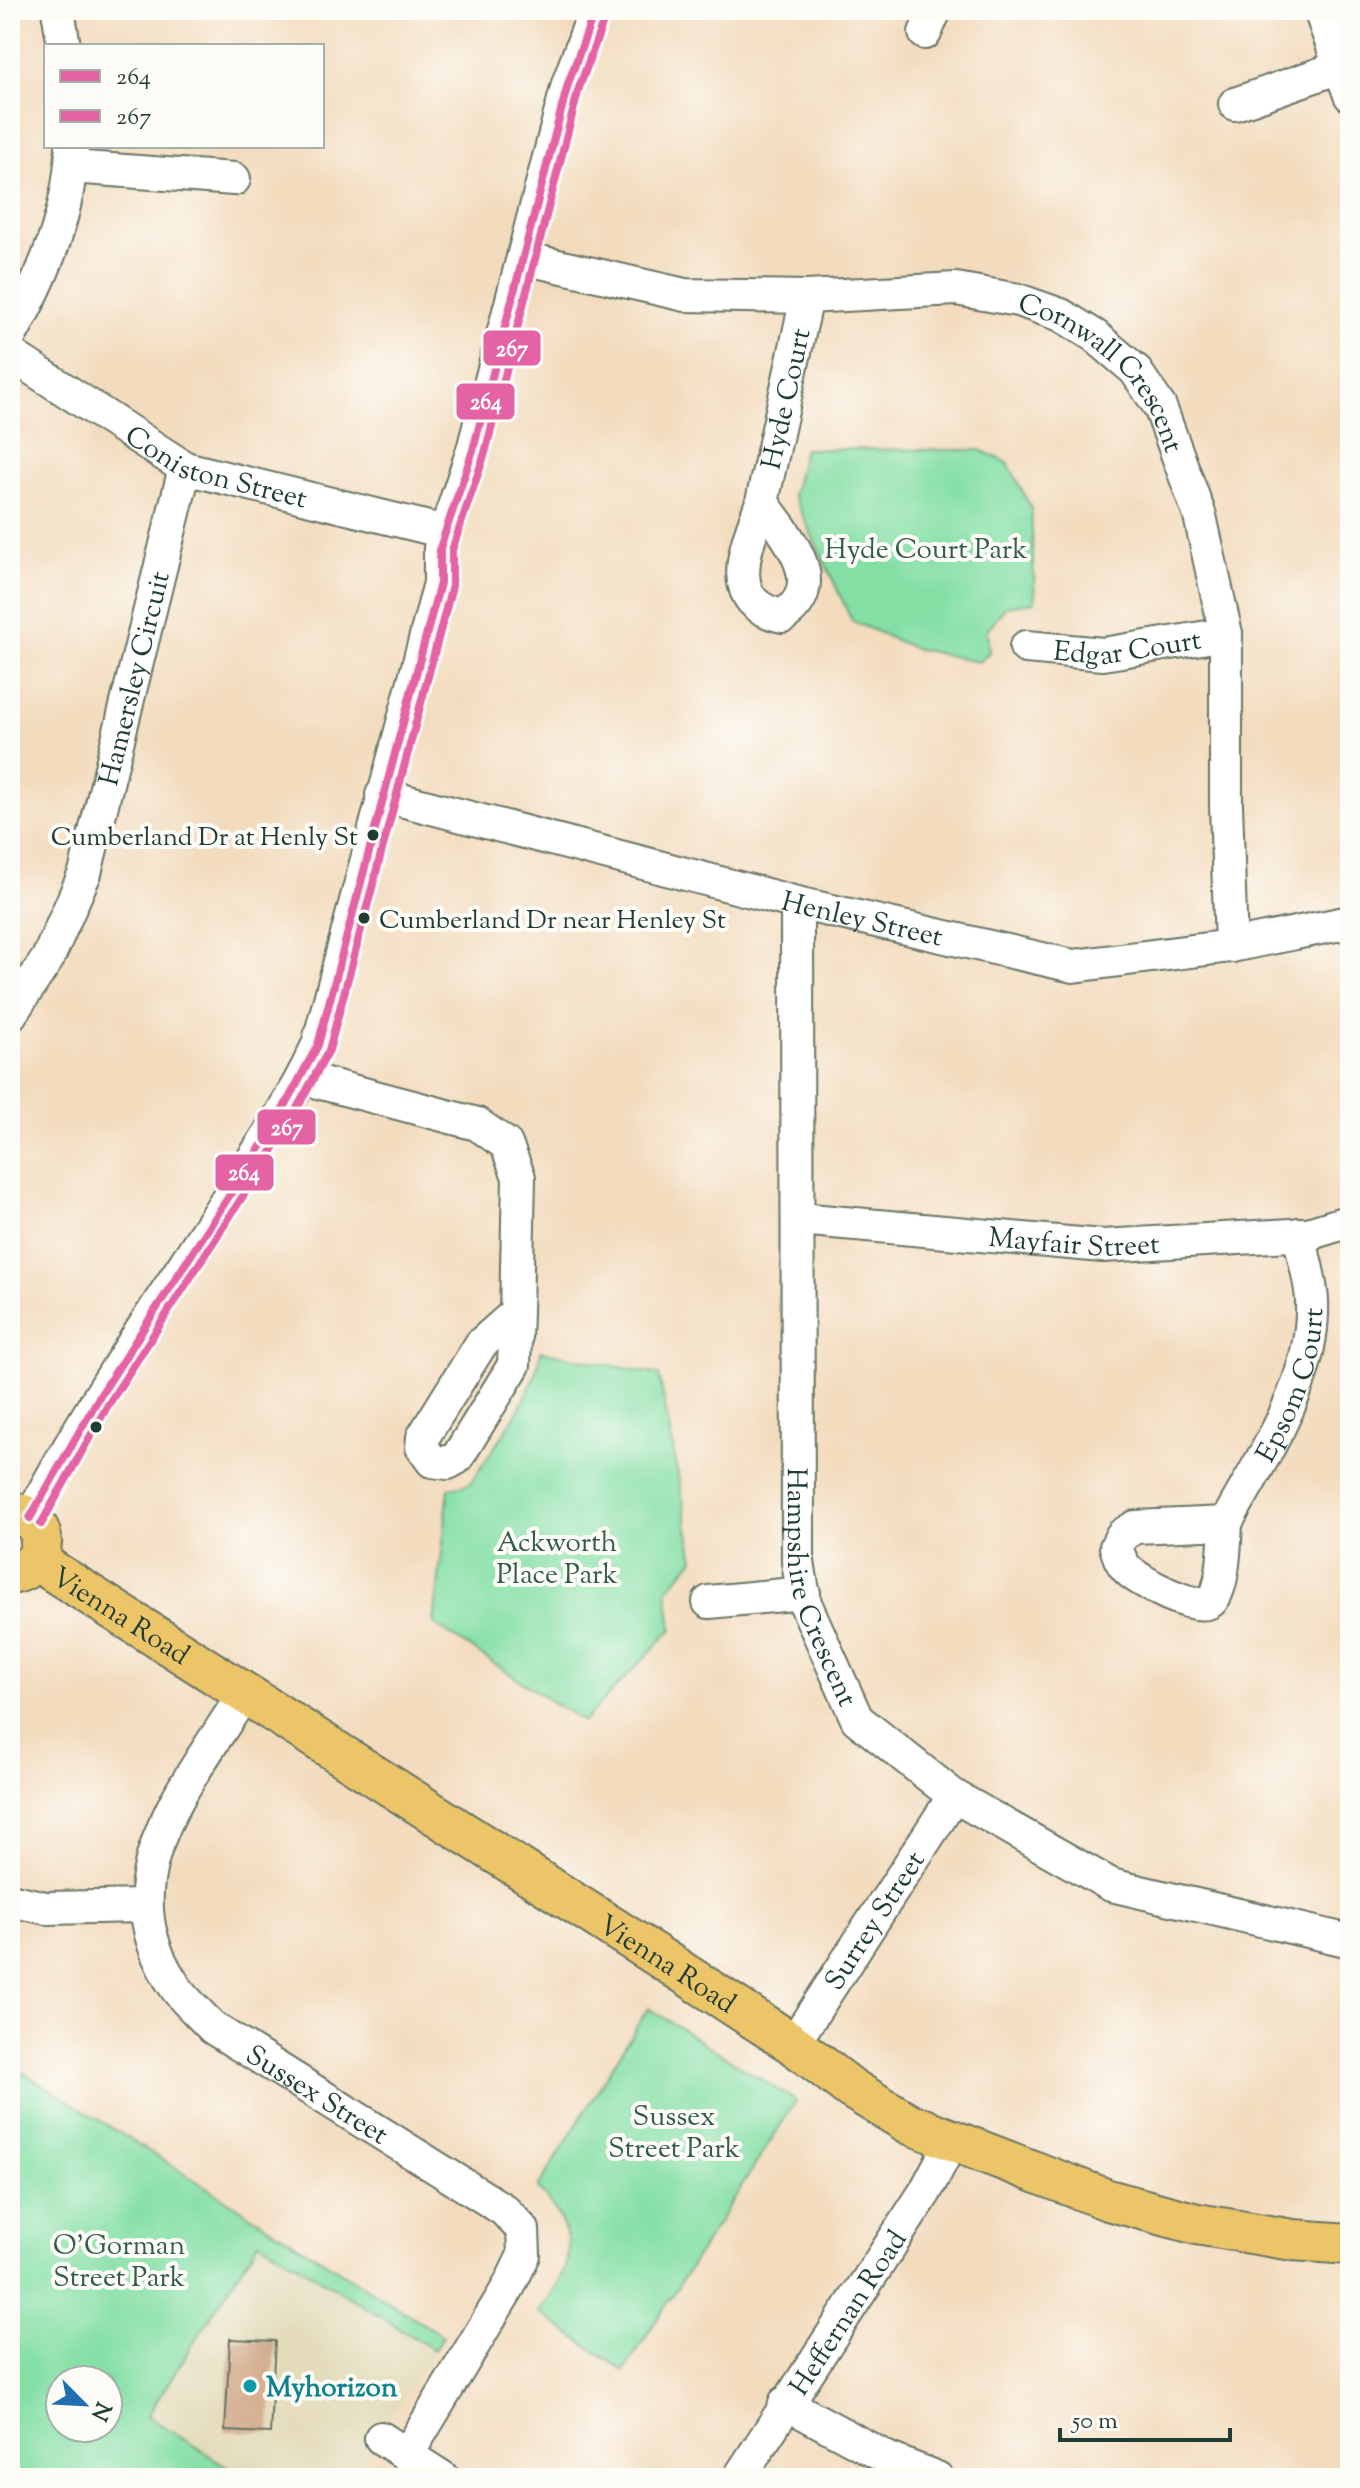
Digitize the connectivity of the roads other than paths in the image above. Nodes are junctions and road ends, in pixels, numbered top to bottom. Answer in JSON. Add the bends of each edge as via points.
{"nodes":[{"id":1,"x":58,"y":10,"type":"edge"},
{"id":2,"x":1320,"y":10,"type":"edge"},
{"id":3,"x":593,"y":11,"type":"edge"},
{"id":4,"x":64,"y":44,"type":"edge"},
{"id":5,"x":1345,"y":81,"type":"edge"},
{"id":6,"x":1235,"y":104,"type":"dead end"},
{"id":7,"x":72,"y":157,"type":"edge"},
{"id":8,"x":234,"y":179,"type":"dead end"},
{"id":9,"x":523,"y":258,"type":"junction"},
{"id":10,"x":807,"y":297,"type":"junction"},
{"id":11,"x":10,"y":336,"type":"edge"},
{"id":12,"x":10,"y":354,"type":"edge"},
{"id":13,"x":185,"y":468,"type":"junction"},
{"id":14,"x":762,"y":502,"type":"dead end"},
{"id":15,"x":445,"y":532,"type":"junction"},
{"id":16,"x":1226,"y":634,"type":"junction"},
{"id":17,"x":1026,"y":647,"type":"dead end"},
{"id":18,"x":382,"y":795,"type":"junction"},
{"id":19,"x":797,"y":903,"type":"junction"},
{"id":20,"x":1350,"y":922,"type":"edge"},
{"id":21,"x":1231,"y":946,"type":"junction"},
{"id":22,"x":10,"y":1015,"type":"edge"},
{"id":23,"x":303,"y":1078,"type":"junction"},
{"id":24,"x":799,"y":1219,"type":"junction"},
{"id":25,"x":1350,"y":1221,"type":"edge"},
{"id":26,"x":1299,"y":1234,"type":"junction"},
{"id":27,"x":516,"y":1313,"type":"dead end"},
{"id":28,"x":20,"y":1515,"type":"edge"},
{"id":29,"x":1226,"y":1523,"type":"dead end"},
{"id":30,"x":23,"y":1568,"type":"edge"},
{"id":31,"x":804,"y":1593,"type":"junction"},
{"id":32,"x":709,"y":1602,"type":"dead end"},
{"id":33,"x":243,"y":1695,"type":"junction"},
{"id":34,"x":954,"y":1796,"type":"junction"},
{"id":35,"x":10,"y":1900,"type":"edge"},
{"id":36,"x":144,"y":1906,"type":"junction"},
{"id":37,"x":1350,"y":1941,"type":"edge"},
{"id":38,"x":793,"y":2044,"type":"junction"},
{"id":39,"x":951,"y":2143,"type":"junction"},
{"id":40,"x":1350,"y":2244,"type":"edge"},
{"id":41,"x":785,"y":2403,"type":"junction"},
{"id":42,"x":443,"y":2478,"type":"edge"},
{"id":43,"x":739,"y":2478,"type":"edge"},
{"id":44,"x":937,"y":2478,"type":"edge"}],
"edges":[{"from":1,"to":4,"type":"street"},
{"from":2,"to":5,"type":"street"},
{"from":3,"to":9,"type":"street","via":[[568,84]]},
{"from":5,"to":6,"type":"street"},
{"from":7,"to":8,"type":"street"},
{"from":7,"to":11,"type":"street","via":[[52,249]]},
{"from":9,"to":10,"type":"street","name":"Cornwall Crescent","via":[[685,295]]},
{"from":9,"to":15,"type":"street","via":[[459,498]]},
{"from":10,"to":14,"type":"street","name":"Hyde Court"},
{"from":10,"to":16,"type":"street","name":"Cornwall Crescent","via":[[956,289],[1018,300],[1061,315],[1095,336],[1135,370],[1160,407],[1200,516]]},
{"from":12,"to":13,"type":"street","name":"Coniston Street"},
{"from":13,"to":15,"type":"street","name":"Coniston Street"},
{"from":13,"to":22,"type":"street","name":"Hamersley Circuit","via":[[85,873],[48,958]]},
{"from":15,"to":18,"type":"street","via":[[440,583]]},
{"from":16,"to":17,"type":"street","name":"Edgar Court","via":[[1103,654]]},
{"from":16,"to":21,"type":"street","name":"Cornwall Crescent"},
{"from":18,"to":19,"type":"street","name":"Henley Street"},
{"from":18,"to":23,"type":"street","via":[[332,998]]},
{"from":19,"to":21,"type":"street","name":"Henley Street","via":[[1073,966]]},
{"from":19,"to":24,"type":"street","name":"Hampshire Crescent"},
{"from":20,"to":21,"type":"street","name":"Henley Street"},
{"from":23,"to":27,"type":"street","via":[[477,1124],[506,1144],[519,1177]]},
{"from":23,"to":28,"type":"street"},
{"from":24,"to":26,"type":"street","name":"Mayfair Street","via":[[1103,1246]]},
{"from":24,"to":31,"type":"street","name":"Hampshire Crescent","via":[[798,1562]]},
{"from":25,"to":26,"type":"street","name":"Mayfair Street"},
{"from":26,"to":29,"type":"street","name":"Epsom Court","via":[[1312,1302],[1304,1360],[1292,1403]]},
{"from":28,"to":30,"type":"main road","via":[[41,1533],[41,1552]]},
{"from":30,"to":33,"type":"main road","name":"Vienna Road"},
{"from":31,"to":32,"type":"street"},
{"from":31,"to":34,"type":"street","name":"Hampshire Crescent","via":[[857,1719]]},
{"from":33,"to":36,"type":"street","name":"Sussex Street","via":[[167,1818],[150,1862]]},
{"from":33,"to":38,"type":"main road","name":"Vienna Road"},
{"from":34,"to":37,"type":"street","name":"Hampshire Crescent","via":[[1111,1885]]},
{"from":34,"to":38,"type":"street","name":"Surrey Street"},
{"from":35,"to":36,"type":"street","via":[[46,1908]]},
{"from":36,"to":42,"type":"street","name":"Sussex Street","via":[[156,1950],[176,1988],[213,2028],[504,2210],[523,2230],[524,2255],[509,2286],[394,2447]]},
{"from":38,"to":39,"type":"main road","name":"Vienna Road","via":[[852,2089]]},
{"from":39,"to":40,"type":"main road","name":"Vienna Road","via":[[1108,2200],[1197,2224]]},
{"from":39,"to":41,"type":"street","name":"Heffernan Road","via":[[925,2192]]},
{"from":41,"to":43,"type":"street","name":"Heffernan Road"},
{"from":41,"to":44,"type":"street","via":[[887,2458]]}]}
